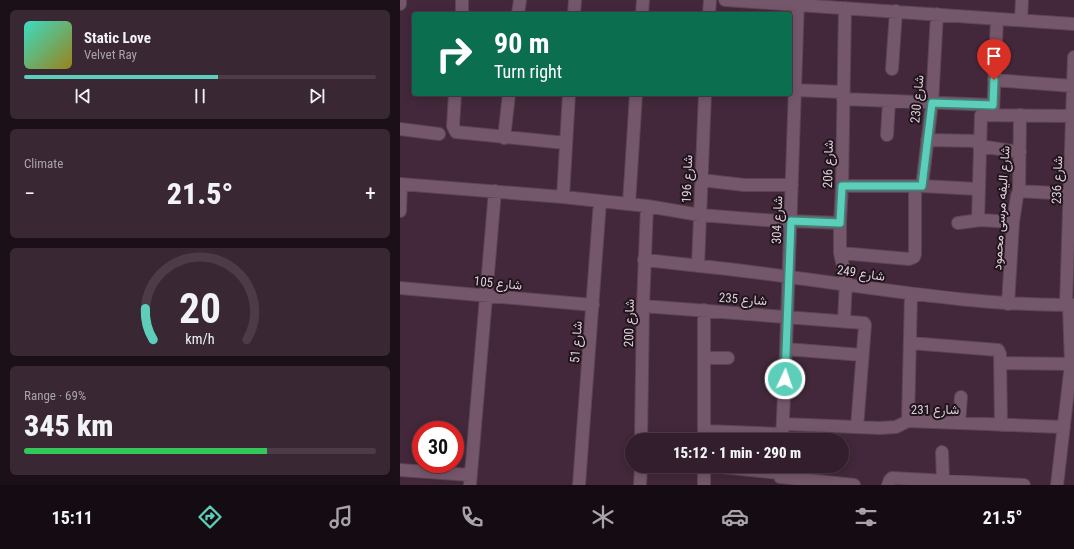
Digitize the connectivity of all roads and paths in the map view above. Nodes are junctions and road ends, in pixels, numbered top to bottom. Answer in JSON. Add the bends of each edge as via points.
{"nodes":[{"id":1,"x":400,"y":0,"type":"edge"},
{"id":2,"x":462,"y":0,"type":"edge"},
{"id":3,"x":520,"y":0,"type":"edge"},
{"id":4,"x":575,"y":0,"type":"edge"},
{"id":5,"x":643,"y":0,"type":"edge"},
{"id":6,"x":710,"y":0,"type":"edge"},
{"id":7,"x":725,"y":0,"type":"edge"},
{"id":8,"x":1022,"y":0,"type":"edge"},
{"id":9,"x":798,"y":2,"type":"edge"},
{"id":10,"x":400,"y":4,"type":"edge"},
{"id":11,"x":858,"y":4,"type":"edge"},
{"id":12,"x":845,"y":8,"type":"junction"},
{"id":13,"x":896,"y":11,"type":"junction"},
{"id":14,"x":462,"y":12,"type":"edge"},
{"id":15,"x":518,"y":12,"type":"edge"},
{"id":16,"x":574,"y":12,"type":"edge"},
{"id":17,"x":642,"y":12,"type":"edge"},
{"id":18,"x":709,"y":12,"type":"edge"},
{"id":19,"x":937,"y":14,"type":"junction"},
{"id":20,"x":998,"y":19,"type":"junction"},
{"id":21,"x":1022,"y":20,"type":"junction"},
{"id":22,"x":1074,"y":24,"type":"edge"},
{"id":23,"x":1074,"y":57,"type":"edge"},
{"id":24,"x":892,"y":69,"type":"dead end"},
{"id":25,"x":994,"y":80,"type":"junction"},
{"id":26,"x":1073,"y":86,"type":"edge"},
{"id":27,"x":795,"y":90,"type":"junction"},
{"id":28,"x":843,"y":95,"type":"junction"},
{"id":29,"x":455,"y":96,"type":"edge"},
{"id":30,"x":509,"y":96,"type":"edge"},
{"id":31,"x":569,"y":96,"type":"edge"},
{"id":32,"x":636,"y":96,"type":"edge"},
{"id":33,"x":705,"y":96,"type":"edge"},
{"id":34,"x":889,"y":101,"type":"junction"},
{"id":35,"x":932,"y":103,"type":"junction"},
{"id":36,"x":989,"y":111,"type":"junction"},
{"id":37,"x":1020,"y":115,"type":"junction"},
{"id":38,"x":1073,"y":116,"type":"edge"},
{"id":39,"x":400,"y":129,"type":"edge"},
{"id":40,"x":439,"y":134,"type":"dead end"},
{"id":41,"x":887,"y":135,"type":"dead end"},
{"id":42,"x":504,"y":138,"type":"junction"},
{"id":43,"x":927,"y":140,"type":"junction"},
{"id":44,"x":566,"y":143,"type":"junction"},
{"id":45,"x":979,"y":144,"type":"junction"},
{"id":46,"x":1020,"y":152,"type":"junction"},
{"id":47,"x":701,"y":180,"type":"junction"},
{"id":48,"x":401,"y":184,"type":"edge"},
{"id":49,"x":792,"y":185,"type":"junction"},
{"id":50,"x":842,"y":186,"type":"junction"},
{"id":51,"x":918,"y":186,"type":"junction"},
{"id":52,"x":978,"y":189,"type":"junction"},
{"id":53,"x":495,"y":191,"type":"junction"},
{"id":54,"x":1019,"y":191,"type":"junction"},
{"id":55,"x":1070,"y":194,"type":"junction"},
{"id":56,"x":563,"y":197,"type":"junction"},
{"id":57,"x":600,"y":201,"type":"junction"},
{"id":58,"x":629,"y":204,"type":"junction"},
{"id":59,"x":647,"y":206,"type":"junction"},
{"id":60,"x":400,"y":211,"type":"edge"},
{"id":61,"x":1072,"y":212,"type":"edge"},
{"id":62,"x":700,"y":215,"type":"junction"},
{"id":63,"x":978,"y":220,"type":"junction"},
{"id":64,"x":791,"y":222,"type":"junction"},
{"id":65,"x":1013,"y":222,"type":"junction"},
{"id":66,"x":840,"y":223,"type":"junction"},
{"id":67,"x":958,"y":223,"type":"dead end"},
{"id":68,"x":840,"y":253,"type":"junction"},
{"id":69,"x":1071,"y":255,"type":"edge"},
{"id":70,"x":644,"y":260,"type":"junction"},
{"id":71,"x":698,"y":266,"type":"junction"},
{"id":72,"x":789,"y":277,"type":"junction"},
{"id":73,"x":846,"y":285,"type":"junction"},
{"id":74,"x":400,"y":288,"type":"edge"},
{"id":75,"x":911,"y":294,"type":"junction"},
{"id":76,"x":485,"y":296,"type":"junction"},
{"id":77,"x":1008,"y":304,"type":"junction"},
{"id":78,"x":593,"y":305,"type":"junction"},
{"id":79,"x":1070,"y":305,"type":"edge"},
{"id":80,"x":643,"y":306,"type":"junction"},
{"id":81,"x":704,"y":310,"type":"junction"},
{"id":82,"x":787,"y":317,"type":"junction"},
{"id":83,"x":844,"y":321,"type":"junction"},
{"id":84,"x":910,"y":343,"type":"junction"},
{"id":85,"x":786,"y":349,"type":"junction"},
{"id":86,"x":862,"y":355,"type":"junction"},
{"id":87,"x":704,"y":358,"type":"junction"},
{"id":88,"x":728,"y":358,"type":"dead end"},
{"id":89,"x":1000,"y":363,"type":"junction"},
{"id":90,"x":1072,"y":364,"type":"edge"},
{"id":91,"x":960,"y":397,"type":"dead end"},
{"id":92,"x":908,"y":421,"type":"junction"},
{"id":93,"x":959,"y":423,"type":"junction"},
{"id":94,"x":1000,"y":425,"type":"junction"},
{"id":95,"x":857,"y":427,"type":"junction"},
{"id":96,"x":1064,"y":427,"type":"junction"},
{"id":97,"x":641,"y":433,"type":"edge"},
{"id":98,"x":704,"y":433,"type":"edge"},
{"id":99,"x":782,"y":433,"type":"edge"},
{"id":100,"x":942,"y":452,"type":"dead end"},
{"id":101,"x":400,"y":470,"type":"edge"},
{"id":102,"x":641,"y":473,"type":"edge"},
{"id":103,"x":704,"y":473,"type":"edge"},
{"id":104,"x":765,"y":473,"type":"edge"},
{"id":105,"x":780,"y":475,"type":"edge"},
{"id":106,"x":470,"y":480,"type":"edge"},
{"id":107,"x":890,"y":481,"type":"edge"},
{"id":108,"x":943,"y":481,"type":"junction"},
{"id":109,"x":919,"y":482,"type":"edge"},
{"id":110,"x":579,"y":485,"type":"edge"},
{"id":111,"x":640,"y":485,"type":"edge"},
{"id":112,"x":704,"y":485,"type":"edge"},
{"id":113,"x":848,"y":485,"type":"edge"},
{"id":114,"x":1012,"y":485,"type":"edge"},
{"id":115,"x":1024,"y":485,"type":"edge"},
{"id":116,"x":1057,"y":485,"type":"edge"}],
"edges":[{"from":1,"to":10,"type":"street"},
{"from":2,"to":14,"type":"street"},
{"from":3,"to":15,"type":"street"},
{"from":4,"to":16,"type":"street"},
{"from":5,"to":17,"type":"street"},
{"from":6,"to":18,"type":"street"},
{"from":7,"to":9,"type":"street"},
{"from":8,"to":21,"type":"street"},
{"from":9,"to":12,"type":"street"},
{"from":9,"to":27,"type":"street","name":"شارع 304"},
{"from":11,"to":12,"type":"street"},
{"from":11,"to":13,"type":"street"},
{"from":12,"to":28,"type":"street","name":"شارع 206"},
{"from":13,"to":19,"type":"street"},
{"from":13,"to":24,"type":"street"},
{"from":19,"to":20,"type":"street"},
{"from":19,"to":35,"type":"street","name":"شارع 230"},
{"from":20,"to":21,"type":"street"},
{"from":20,"to":25,"type":"street"},
{"from":21,"to":22,"type":"street"},
{"from":23,"to":26,"type":"street","name":"شارع 236"},
{"from":25,"to":26,"type":"street"},
{"from":25,"to":36,"type":"street"},
{"from":26,"to":38,"type":"street","name":"شارع 236"},
{"from":27,"to":28,"type":"street"},
{"from":27,"to":49,"type":"street","name":"شارع 304"},
{"from":28,"to":34,"type":"street"},
{"from":28,"to":50,"type":"street","name":"شارع 206"},
{"from":29,"to":42,"type":"street","via":[[453,126],[456,132]]},
{"from":30,"to":42,"type":"street"},
{"from":31,"to":44,"type":"street"},
{"from":32,"to":58,"type":"street"},
{"from":33,"to":47,"type":"street","name":"شارع 196"},
{"from":34,"to":35,"type":"street"},
{"from":34,"to":41,"type":"street"},
{"from":35,"to":36,"type":"street"},
{"from":35,"to":43,"type":"street","name":"شارع 230"},
{"from":36,"to":37,"type":"street"},
{"from":36,"to":45,"type":"street"},
{"from":37,"to":38,"type":"street"},
{"from":37,"to":46,"type":"street","name":"شارع اليفه مرسى محمود"},
{"from":38,"to":55,"type":"street","name":"شارع 236"},
{"from":39,"to":40,"type":"street"},
{"from":42,"to":44,"type":"street"},
{"from":43,"to":45,"type":"street"},
{"from":43,"to":51,"type":"street","name":"شارع 230"},
{"from":44,"to":56,"type":"street"},
{"from":45,"to":46,"type":"street"},
{"from":45,"to":52,"type":"street"},
{"from":46,"to":54,"type":"street","name":"شارع اليفه مرسى محمود"},
{"from":47,"to":49,"type":"street","via":[[744,185]]},
{"from":47,"to":62,"type":"street","name":"شارع 196"},
{"from":48,"to":53,"type":"street"},
{"from":48,"to":60,"type":"street"},
{"from":49,"to":64,"type":"street","name":"شارع 304"},
{"from":50,"to":51,"type":"street"},
{"from":50,"to":66,"type":"street","name":"شارع 206"},
{"from":51,"to":52,"type":"street"},
{"from":51,"to":68,"type":"street","name":"شارع 230","via":[[914,257],[909,259]]},
{"from":52,"to":63,"type":"street"},
{"from":53,"to":56,"type":"street"},
{"from":53,"to":76,"type":"street"},
{"from":54,"to":55,"type":"street"},
{"from":54,"to":65,"type":"street","name":"شارع اليفه مرسى محمود"},
{"from":55,"to":61,"type":"street","name":"شارع 236"},
{"from":56,"to":57,"type":"street"},
{"from":57,"to":58,"type":"street"},
{"from":57,"to":78,"type":"street","name":"شارع 51"},
{"from":58,"to":59,"type":"street"},
{"from":59,"to":62,"type":"street"},
{"from":59,"to":70,"type":"street","name":"شارع 200"},
{"from":61,"to":69,"type":"street","name":"شارع 236"},
{"from":62,"to":64,"type":"street"},
{"from":62,"to":71,"type":"street","name":"شارع 196"},
{"from":63,"to":65,"type":"street"},
{"from":63,"to":67,"type":"street"},
{"from":64,"to":66,"type":"street"},
{"from":64,"to":72,"type":"street","name":"شارع 304"},
{"from":65,"to":77,"type":"street","name":"شارع اليفه مرسى محمود"},
{"from":66,"to":68,"type":"street","name":"شارع 206"},
{"from":68,"to":73,"type":"street","name":"شارع 206"},
{"from":69,"to":79,"type":"street","name":"شارع 236"},
{"from":70,"to":71,"type":"street","name":"شارع 249"},
{"from":70,"to":80,"type":"street","name":"شارع 200"},
{"from":71,"to":72,"type":"street","name":"شارع 249"},
{"from":72,"to":73,"type":"street","name":"شارع 249"},
{"from":72,"to":82,"type":"street","name":"شارع 304"},
{"from":73,"to":75,"type":"street","name":"شارع 249"},
{"from":73,"to":83,"type":"street","name":"شارع 206"},
{"from":74,"to":76,"type":"street","name":"شارع 105"},
{"from":75,"to":77,"type":"street","name":"شارع 249"},
{"from":75,"to":84,"type":"street"},
{"from":76,"to":78,"type":"street","name":"شارع 105"},
{"from":76,"to":106,"type":"street"},
{"from":77,"to":79,"type":"street","name":"شارع 249"},
{"from":78,"to":110,"type":"street","name":"شارع 51"},
{"from":79,"to":90,"type":"street","name":"شارع 236"},
{"from":80,"to":81,"type":"street","name":"شارع 235"},
{"from":80,"to":97,"type":"street","name":"شارع 200"},
{"from":81,"to":82,"type":"street","name":"شارع 235"},
{"from":81,"to":87,"type":"street"},
{"from":82,"to":83,"type":"street","name":"شارع 235"},
{"from":82,"to":85,"type":"street","name":"شارع 304"},
{"from":83,"to":86,"type":"street","name":"شارع 235","via":[[864,323]]},
{"from":84,"to":89,"type":"street","via":[[996,350],[1000,354]]},
{"from":84,"to":92,"type":"street"},
{"from":85,"to":86,"type":"street"},
{"from":85,"to":99,"type":"street","name":"شارع 304"},
{"from":86,"to":95,"type":"street"},
{"from":87,"to":88,"type":"street"},
{"from":87,"to":98,"type":"street"},
{"from":89,"to":90,"type":"street"},
{"from":89,"to":94,"type":"street"},
{"from":90,"to":96,"type":"street","name":"شارع 236"},
{"from":91,"to":93,"type":"street"},
{"from":92,"to":93,"type":"street","name":"شارع 231"},
{"from":92,"to":95,"type":"street","name":"شارع 231","via":[[889,428]]},
{"from":93,"to":94,"type":"street","name":"شارع 231"},
{"from":94,"to":96,"type":"street","name":"شارع 231"},
{"from":95,"to":99,"type":"street","name":"شارع 231"},
{"from":96,"to":116,"type":"street","name":"شارع 236"},
{"from":100,"to":108,"type":"street"},
{"from":101,"to":106,"type":"street"},
{"from":102,"to":111,"type":"street"},
{"from":103,"to":112,"type":"street"},
{"from":104,"to":105,"type":"street"},
{"from":105,"to":113,"type":"street"},
{"from":107,"to":109,"type":"street"},
{"from":108,"to":109,"type":"street"},
{"from":108,"to":114,"type":"street"},
{"from":114,"to":115,"type":"street"}]}
